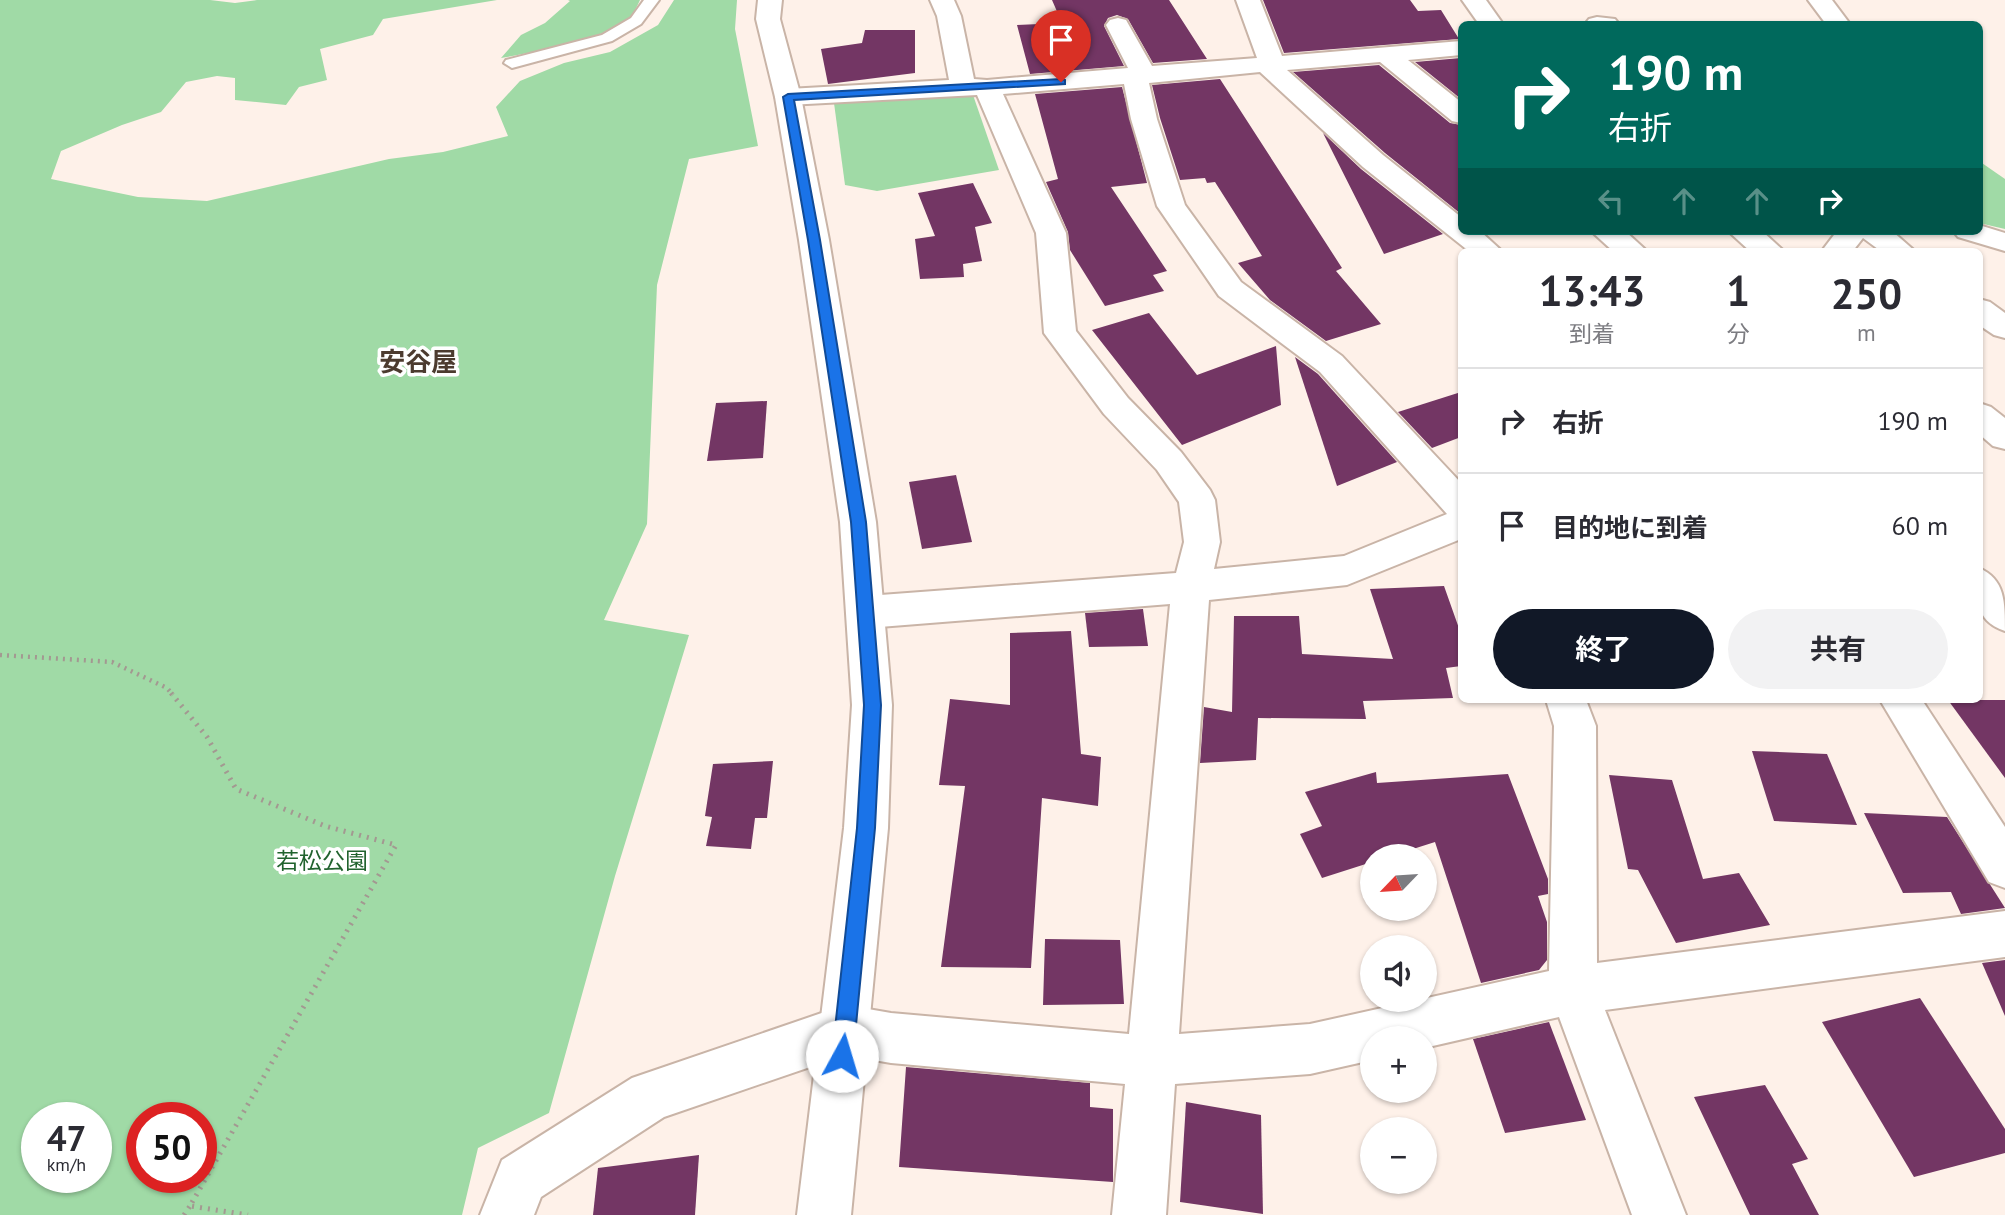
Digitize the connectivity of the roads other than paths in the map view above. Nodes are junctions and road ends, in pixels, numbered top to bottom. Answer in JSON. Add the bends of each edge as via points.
{"nodes":[{"id":1,"x":652,"y":0,"type":"edge"},
{"id":2,"x":770,"y":0,"type":"edge"},
{"id":3,"x":942,"y":0,"type":"edge"},
{"id":4,"x":1248,"y":0,"type":"edge"},
{"id":5,"x":1474,"y":0,"type":"edge"},
{"id":6,"x":1820,"y":0,"type":"edge"},
{"id":7,"x":1489,"y":21,"type":"edge"},
{"id":8,"x":1836,"y":21,"type":"edge"},
{"id":9,"x":1118,"y":25,"type":"dead end"},
{"id":10,"x":1458,"y":48,"type":"edge"},
{"id":11,"x":1384,"y":53,"type":"junction"},
{"id":12,"x":512,"y":63,"type":"dead end"},
{"id":13,"x":1267,"y":65,"type":"junction"},
{"id":14,"x":1140,"y":76,"type":"junction"},
{"id":15,"x":975,"y":87,"type":"junction"},
{"id":16,"x":788,"y":97,"type":"junction"},
{"id":17,"x":1458,"y":113,"type":"edge"},
{"id":18,"x":1458,"y":228,"type":"edge"},
{"id":19,"x":1467,"y":235,"type":"edge"},
{"id":20,"x":1611,"y":235,"type":"edge"},
{"id":21,"x":1748,"y":235,"type":"edge"},
{"id":22,"x":1878,"y":235,"type":"edge"},
{"id":23,"x":1981,"y":235,"type":"edge"},
{"id":24,"x":2005,"y":242,"type":"edge"},
{"id":25,"x":1483,"y":248,"type":"edge"},
{"id":26,"x":1628,"y":248,"type":"edge"},
{"id":27,"x":1765,"y":248,"type":"edge"},
{"id":28,"x":1895,"y":248,"type":"edge"},
{"id":29,"x":1983,"y":312,"type":"edge"},
{"id":30,"x":2005,"y":328,"type":"edge"},
{"id":31,"x":1983,"y":418,"type":"edge"},
{"id":32,"x":2005,"y":437,"type":"edge"},
{"id":33,"x":1458,"y":503,"type":"edge"},
{"id":34,"x":1458,"y":525,"type":"edge"},
{"id":35,"x":1191,"y":587,"type":"junction"},
{"id":36,"x":1983,"y":588,"type":"edge"},
{"id":37,"x":867,"y":612,"type":"junction"},
{"id":38,"x":2005,"y":615,"type":"edge"},
{"id":39,"x":1567,"y":703,"type":"edge"},
{"id":40,"x":1902,"y":703,"type":"edge"},
{"id":41,"x":2005,"y":867,"type":"edge"},
{"id":42,"x":2005,"y":934,"type":"edge"},
{"id":43,"x":1573,"y":990,"type":"junction"},
{"id":44,"x":845,"y":1030,"type":"junction"},
{"id":45,"x":1151,"y":1061,"type":"junction"},
{"id":46,"x":507,"y":1215,"type":"edge"},
{"id":47,"x":824,"y":1215,"type":"edge"},
{"id":48,"x":1139,"y":1215,"type":"edge"},
{"id":49,"x":1660,"y":1215,"type":"edge"}],
"edges":[{"from":1,"to":12,"type":"lane","via":[[636,21],[607,38]]},
{"from":2,"to":16,"type":"street","via":[[768,19]]},
{"from":3,"to":15,"type":"street"},
{"from":4,"to":13,"type":"street","via":[[1270,55]]},
{"from":5,"to":7,"type":"street"},
{"from":6,"to":8,"type":"street"},
{"from":9,"to":14,"type":"street"},
{"from":10,"to":11,"type":"street"},
{"from":11,"to":13,"type":"street"},
{"from":11,"to":17,"type":"street"},
{"from":13,"to":14,"type":"street"},
{"from":13,"to":18,"type":"street","via":[[1373,161]]},
{"from":14,"to":15,"type":"street"},
{"from":14,"to":33,"type":"street","via":[[1144,119],[1171,206],[1230,289],[1331,364]]},
{"from":15,"to":16,"type":"street"},
{"from":15,"to":35,"type":"street","via":[[1051,233],[1060,333],[1197,500],[1202,542]]},
{"from":16,"to":37,"type":"street","via":[[858,522]]},
{"from":19,"to":25,"type":"street"},
{"from":20,"to":26,"type":"street"},
{"from":21,"to":27,"type":"street"},
{"from":22,"to":28,"type":"street"},
{"from":23,"to":24,"type":"street"},
{"from":29,"to":30,"type":"street"},
{"from":31,"to":32,"type":"street"},
{"from":34,"to":35,"type":"street","via":[[1347,570]]},
{"from":35,"to":37,"type":"street"},
{"from":35,"to":45,"type":"street"},
{"from":36,"to":38,"type":"street"},
{"from":37,"to":44,"type":"street","via":[[872,705],[866,828]]},
{"from":39,"to":43,"type":"street","via":[[1575,726]]},
{"from":40,"to":41,"type":"street"},
{"from":42,"to":43,"type":"street"},
{"from":43,"to":45,"type":"street","via":[[1310,1049]]},
{"from":43,"to":49,"type":"street"},
{"from":44,"to":45,"type":"street"},
{"from":44,"to":46,"type":"street","via":[[650,1097],[521,1179]]},
{"from":44,"to":47,"type":"street"},
{"from":45,"to":48,"type":"street"}]}
